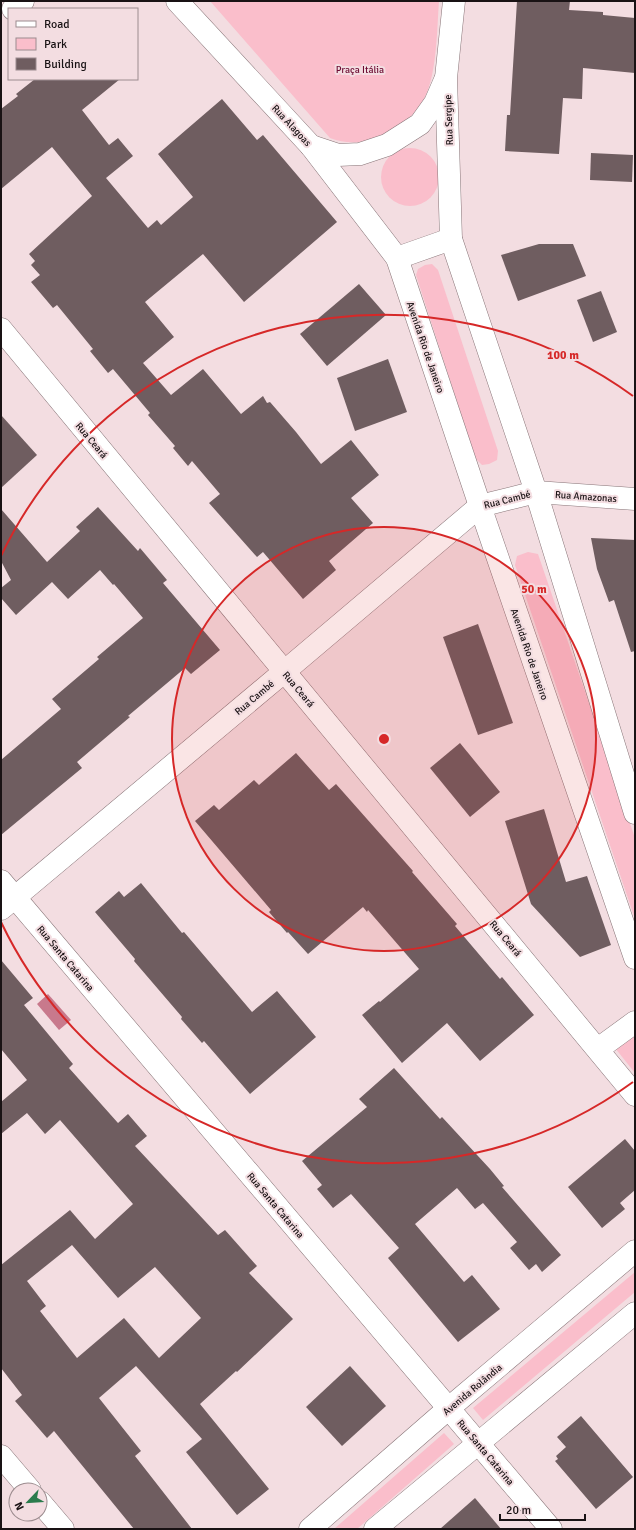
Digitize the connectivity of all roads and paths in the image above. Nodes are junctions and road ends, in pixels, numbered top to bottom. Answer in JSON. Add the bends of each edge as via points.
{"nodes":[{"id":1,"x":23,"y":1,"type":"edge"},
{"id":2,"x":177,"y":1,"type":"edge"},
{"id":3,"x":454,"y":1,"type":"edge"},
{"id":4,"x":14,"y":8,"type":"edge"},
{"id":5,"x":446,"y":78,"type":"junction"},
{"id":6,"x":312,"y":146,"type":"junction"},
{"id":7,"x":451,"y":239,"type":"junction"},
{"id":8,"x":397,"y":258,"type":"junction"},
{"id":9,"x":1,"y":329,"type":"edge"},
{"id":10,"x":536,"y":492,"type":"junction"},
{"id":11,"x":635,"y":499,"type":"edge"},
{"id":12,"x":480,"y":506,"type":"junction"},
{"id":13,"x":285,"y":671,"type":"junction"},
{"id":14,"x":635,"y":813,"type":"edge"},
{"id":15,"x":6,"y":896,"type":"edge"},
{"id":16,"x":635,"y":958,"type":"edge"},
{"id":17,"x":635,"y":1022,"type":"edge"},
{"id":18,"x":598,"y":1048,"type":"junction"},
{"id":19,"x":635,"y":1095,"type":"edge"},
{"id":20,"x":635,"y":1251,"type":"edge"},
{"id":21,"x":635,"y":1313,"type":"edge"},
{"id":22,"x":449,"y":1408,"type":"junction"},
{"id":23,"x":479,"y":1443,"type":"junction"},
{"id":24,"x":1,"y":1456,"type":"edge"},
{"id":25,"x":23,"y":1482,"type":"edge"},
{"id":26,"x":48,"y":1511,"type":"edge"},
{"id":27,"x":63,"y":1529,"type":"edge"},
{"id":28,"x":310,"y":1529,"type":"edge"},
{"id":29,"x":375,"y":1529,"type":"edge"},
{"id":30,"x":551,"y":1529,"type":"edge"}],
"edges":[{"from":1,"to":4,"type":"street"},
{"from":2,"to":6,"type":"street","name":"Rua Alagoas"},
{"from":3,"to":5,"type":"street","name":"Rua Sergipe"},
{"from":5,"to":6,"type":"street","via":[[435,103],[420,124],[387,145],[360,154],[338,155]]},
{"from":5,"to":7,"type":"street","name":"Rua Sergipe"},
{"from":6,"to":8,"type":"street","name":"Rua Alagoas"},
{"from":7,"to":8,"type":"street"},
{"from":7,"to":10,"type":"street"},
{"from":8,"to":12,"type":"street","name":"Avenida Rio de Janeiro"},
{"from":9,"to":13,"type":"street","name":"Rua Ceará"},
{"from":10,"to":11,"type":"street","name":"Rua Amazonas"},
{"from":10,"to":12,"type":"street","name":"Rua Cambé"},
{"from":10,"to":14,"type":"street"},
{"from":12,"to":13,"type":"street","name":"Rua Cambé"},
{"from":12,"to":16,"type":"street","name":"Avenida Rio de Janeiro"},
{"from":13,"to":15,"type":"street","name":"Rua Cambé"},
{"from":13,"to":18,"type":"street","name":"Rua Ceará"},
{"from":15,"to":22,"type":"street","name":"Rua Santa Catarina"},
{"from":17,"to":18,"type":"street"},
{"from":18,"to":19,"type":"street","name":"Rua Ceará"},
{"from":20,"to":22,"type":"street","name":"Avenida Rolândia"},
{"from":21,"to":23,"type":"street"},
{"from":22,"to":23,"type":"street","name":"Rua Santa Catarina"},
{"from":22,"to":28,"type":"street","name":"Avenida Rolândia"},
{"from":23,"to":29,"type":"street"},
{"from":23,"to":30,"type":"street","name":"Rua Santa Catarina"},
{"from":24,"to":25,"type":"street"},
{"from":26,"to":27,"type":"street"}]}
